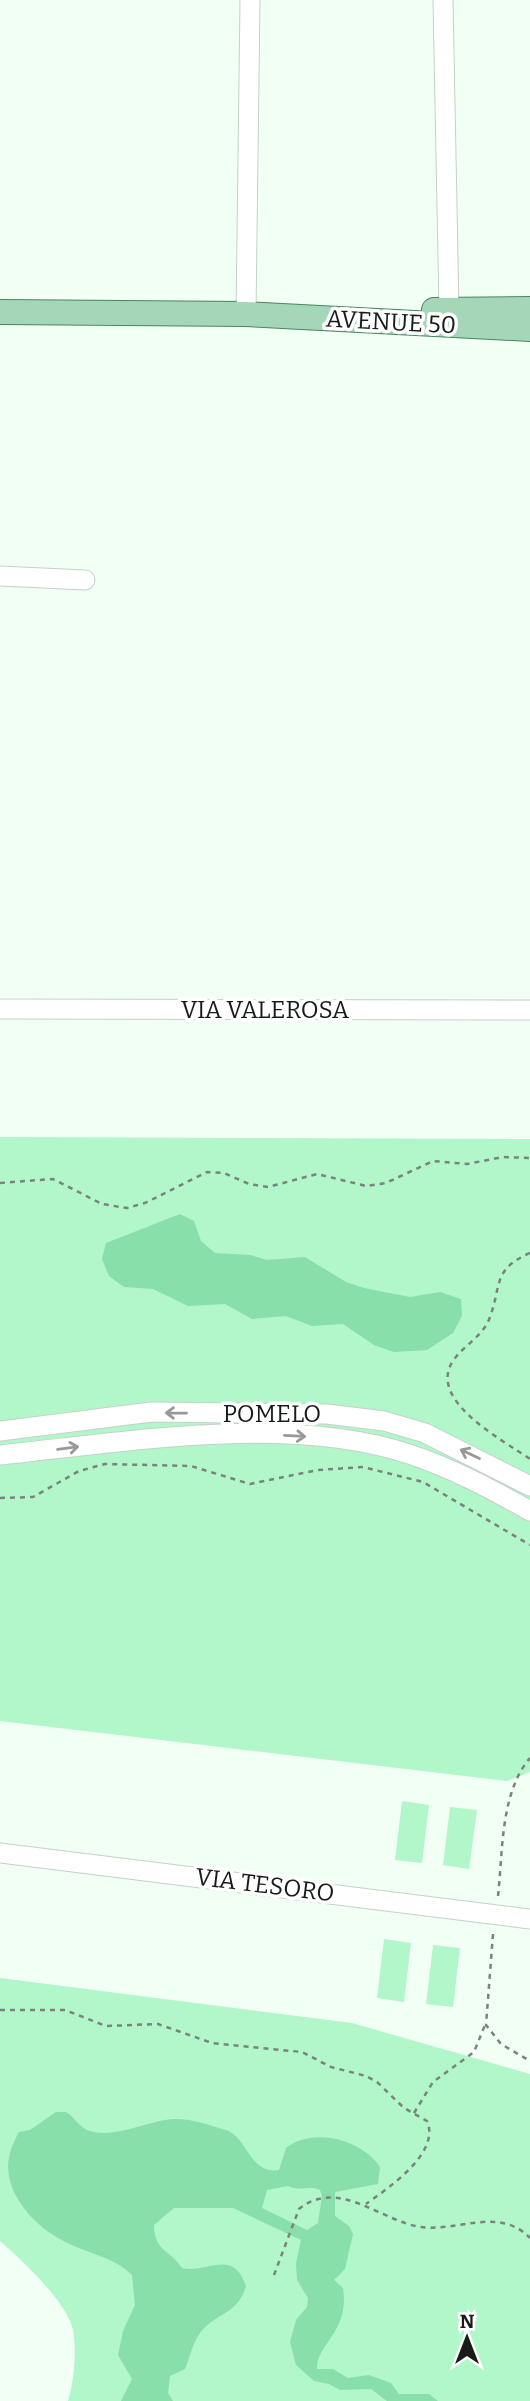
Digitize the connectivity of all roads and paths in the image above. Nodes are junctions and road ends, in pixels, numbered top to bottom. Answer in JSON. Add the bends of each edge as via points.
{"nodes":[{"id":1,"x":250,"y":0,"type":"edge"},
{"id":2,"x":443,"y":0,"type":"edge"},
{"id":3,"x":530,"y":309,"type":"edge"},
{"id":4,"x":450,"y":310,"type":"junction"},
{"id":5,"x":0,"y":312,"type":"edge"},
{"id":6,"x":249,"y":314,"type":"junction"},
{"id":7,"x":530,"y":329,"type":"edge"},
{"id":8,"x":0,"y":576,"type":"edge"},
{"id":9,"x":85,"y":580,"type":"dead end"},
{"id":10,"x":0,"y":1009,"type":"edge"},
{"id":11,"x":530,"y":1010,"type":"edge"},
{"id":12,"x":530,"y":1158,"type":"edge"},
{"id":13,"x":0,"y":1183,"type":"edge"},
{"id":14,"x":530,"y":1253,"type":"edge"},
{"id":15,"x":0,"y":1431,"type":"edge"},
{"id":16,"x":0,"y":1455,"type":"edge"},
{"id":17,"x":530,"y":1459,"type":"edge"},
{"id":18,"x":530,"y":1486,"type":"edge"},
{"id":19,"x":0,"y":1498,"type":"edge"},
{"id":20,"x":530,"y":1511,"type":"edge"},
{"id":21,"x":530,"y":1545,"type":"edge"},
{"id":22,"x":0,"y":1853,"type":"edge"},
{"id":23,"x":530,"y":1919,"type":"edge"},
{"id":24,"x":0,"y":2010,"type":"edge"},
{"id":25,"x":486,"y":2025,"type":"dead end"},
{"id":26,"x":414,"y":2113,"type":"junction"},
{"id":27,"x":366,"y":2204,"type":"junction"},
{"id":28,"x":530,"y":2238,"type":"edge"},
{"id":29,"x":274,"y":2275,"type":"dead end"}],
"edges":[{"from":1,"to":6,"type":"street"},
{"from":2,"to":4,"type":"street"},
{"from":3,"to":4,"type":"main road","name":"AVENUE 50"},
{"from":4,"to":6,"type":"main road","name":"AVENUE 50"},
{"from":5,"to":6,"type":"main road","name":"AVENUE 50"},
{"from":6,"to":7,"type":"main road","name":"AVENUE 50"},
{"from":8,"to":9,"type":"street"},
{"from":10,"to":11,"type":"street","name":"VIA VALEROSA"},
{"from":12,"to":13,"type":"path","via":[[510,1156],[467,1164],[432,1161],[386,1183],[366,1186],[317,1174],[268,1187],[207,1172],[127,1208],[102,1204],[53,1179]]},
{"from":14,"to":17,"type":"path","via":[[504,1269],[488,1322],[454,1359],[447,1381],[452,1397],[470,1417]]},
{"from":18,"to":15,"type":"street","name":"POMELO","one_way":true,"via":[[425,1433],[384,1421],[327,1413],[152,1412]]},
{"from":16,"to":20,"type":"street","name":"POMELO","one_way":true,"via":[[185,1435],[351,1440],[409,1453]]},
{"from":19,"to":21,"type":"path","via":[[33,1497],[79,1471],[105,1464],[191,1466],[250,1484],[318,1470],[363,1467],[423,1482]]},
{"from":22,"to":23,"type":"street","name":"VIA TESORO"},
{"from":24,"to":26,"type":"path","via":[[65,2010],[106,2026],[158,2024],[212,2043],[302,2052],[331,2067],[366,2076]]},
{"from":25,"to":26,"type":"path","via":[[474,2052],[433,2082]]},
{"from":26,"to":27,"type":"path","via":[[427,2121],[430,2142],[402,2176]]},
{"from":27,"to":28,"type":"path","via":[[418,2227],[491,2221],[513,2225]]},
{"from":27,"to":29,"type":"path","via":[[318,2199],[299,2209]]}]}
